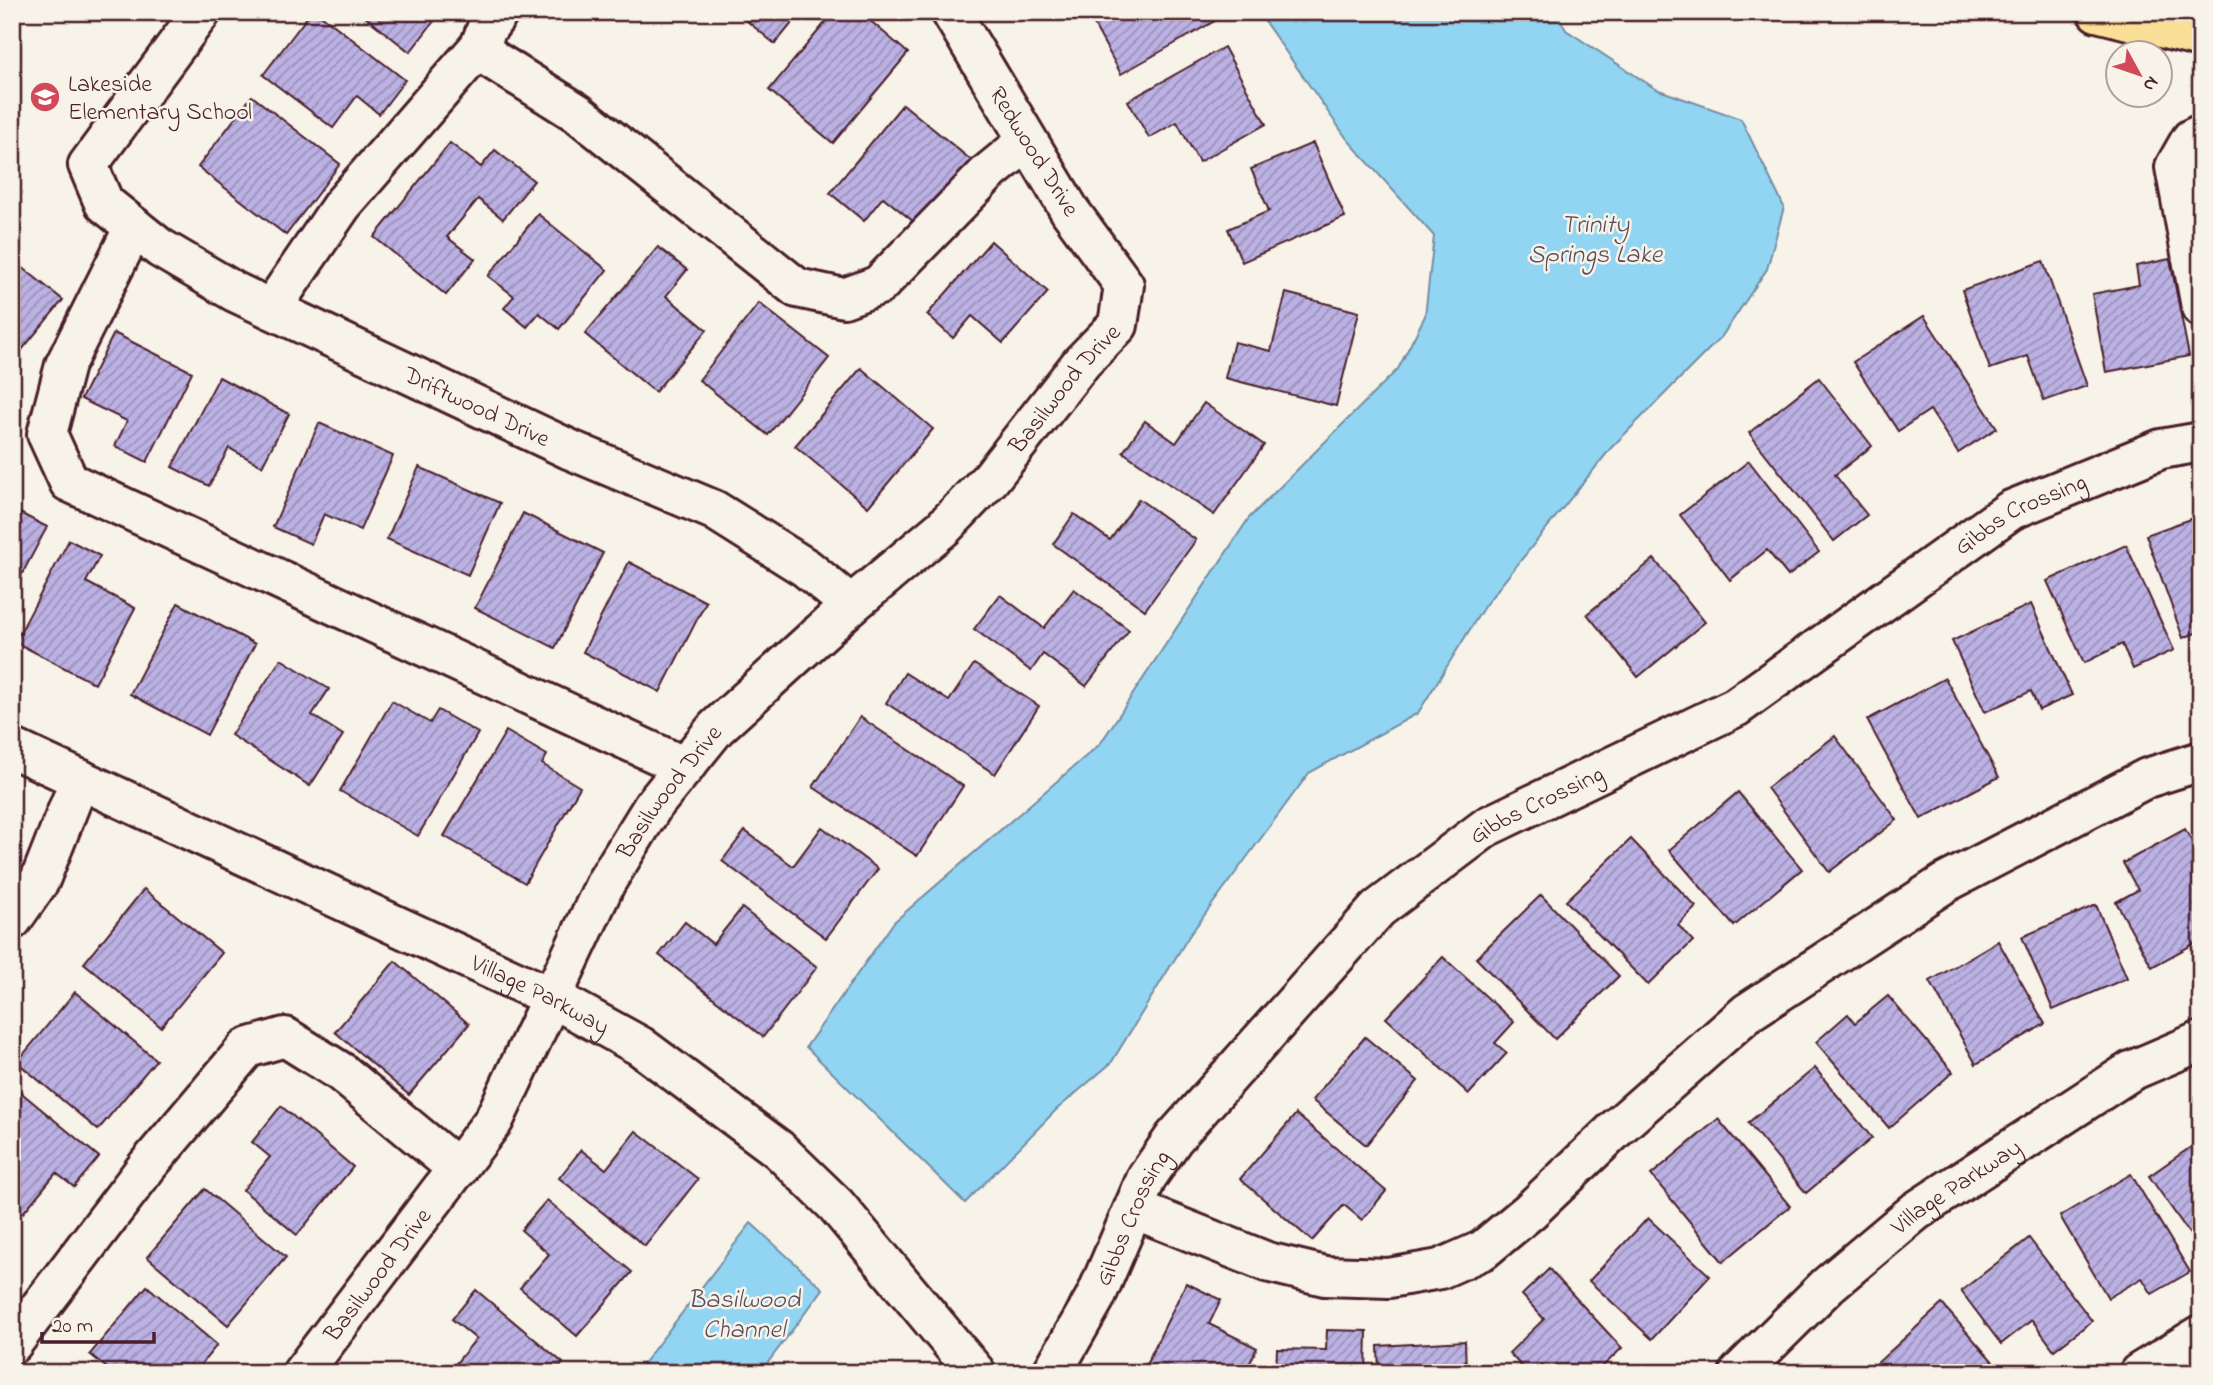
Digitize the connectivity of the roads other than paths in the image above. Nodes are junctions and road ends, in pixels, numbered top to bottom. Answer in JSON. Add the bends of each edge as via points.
{"nodes":[{"id":1,"x":201,"y":12,"type":"edge"},
{"id":2,"x":499,"y":12,"type":"edge"},
{"id":3,"x":951,"y":12,"type":"edge"},
{"id":4,"x":2113,"y":14,"type":"edge"},
{"id":5,"x":2201,"y":38,"type":"edge"},
{"id":6,"x":480,"y":46,"type":"junction"},
{"id":7,"x":2201,"y":134,"type":"edge"},
{"id":8,"x":1026,"y":142,"type":"junction"},
{"id":9,"x":134,"y":227,"type":"junction"},
{"id":10,"x":1124,"y":285,"type":"joint"},
{"id":11,"x":2201,"y":307,"type":"edge"},
{"id":12,"x":271,"y":309,"type":"junction"},
{"id":13,"x":2201,"y":442,"type":"edge"},
{"id":14,"x":851,"y":606,"type":"junction"},
{"id":15,"x":12,"y":748,"type":"edge"},
{"id":16,"x":2201,"y":761,"type":"edge"},
{"id":17,"x":685,"y":766,"type":"junction"},
{"id":18,"x":80,"y":779,"type":"junction"},
{"id":19,"x":12,"y":920,"type":"edge"},
{"id":20,"x":551,"y":997,"type":"junction"},
{"id":21,"x":2201,"y":1041,"type":"edge"},
{"id":22,"x":458,"y":1169,"type":"junction"},
{"id":23,"x":1134,"y":1209,"type":"junction"},
{"id":24,"x":2201,"y":1335,"type":"edge"},
{"id":25,"x":12,"y":1344,"type":"edge"},
{"id":26,"x":302,"y":1373,"type":"edge"},
{"id":27,"x":976,"y":1373,"type":"edge"},
{"id":28,"x":1052,"y":1373,"type":"edge"},
{"id":29,"x":1739,"y":1373,"type":"edge"},
{"id":30,"x":2139,"y":1373,"type":"edge"}],
"edges":[{"from":1,"to":9,"type":"street","name":"Driftwood Drive","via":[[88,165],[104,203]]},
{"from":2,"to":6,"type":"street"},
{"from":3,"to":8,"type":"street","name":"Redwood Drive"},
{"from":4,"to":5,"type":"main road"},
{"from":6,"to":8,"type":"street","via":[[493,60],[579,114],[797,289],[844,298],[879,285],[988,173]]},
{"from":6,"to":12,"type":"street","via":[[342,205]]},
{"from":7,"to":11,"type":"street","via":[[2191,139],[2175,167]]},
{"from":8,"to":10,"type":"street","name":"Redwood Drive"},
{"from":9,"to":12,"type":"street","name":"Driftwood Drive","via":[[160,248]]},
{"from":9,"to":17,"type":"street","via":[[65,365],[47,434],[69,482]]},
{"from":10,"to":14,"type":"street","name":"Basilwood Drive","via":[[1118,325],[1082,362],[991,478],[943,528]]},
{"from":12,"to":14,"type":"street","name":"Driftwood Drive","via":[[571,450],[714,510],[806,568]]},
{"from":13,"to":23,"type":"street","name":"Gibbs Crossing","via":[[2161,449],[2011,510],[1736,707],[1488,826],[1378,909],[1174,1138],[1147,1177]]},
{"from":14,"to":17,"type":"street","name":"Basilwood Drive","via":[[716,728]]},
{"from":15,"to":18,"type":"street","name":"Village Parkway"},
{"from":16,"to":23,"type":"street","via":[[2147,778],[1945,883],[1747,1013],[1530,1211],[1483,1250],[1440,1269],[1389,1278],[1325,1276],[1267,1262]]},
{"from":17,"to":20,"type":"street","name":"Basilwood Drive","via":[[653,806],[606,881]]},
{"from":18,"to":19,"type":"street","via":[[40,880]]},
{"from":18,"to":20,"type":"street","name":"Village Parkway"},
{"from":20,"to":22,"type":"street","name":"Basilwood Drive","via":[[494,1120]]},
{"from":20,"to":27,"type":"street","name":"Village Parkway","via":[[640,1046],[778,1149],[836,1205]]},
{"from":21,"to":29,"type":"street","name":"Village Parkway","via":[[2131,1071],[1916,1211],[1828,1285]]},
{"from":22,"to":25,"type":"street","via":[[341,1072],[285,1037],[247,1048],[148,1164]]},
{"from":22,"to":26,"type":"street","name":"Basilwood Drive"},
{"from":23,"to":28,"type":"street","name":"Gibbs Crossing","via":[[1096,1296]]},
{"from":24,"to":30,"type":"street"}]}
